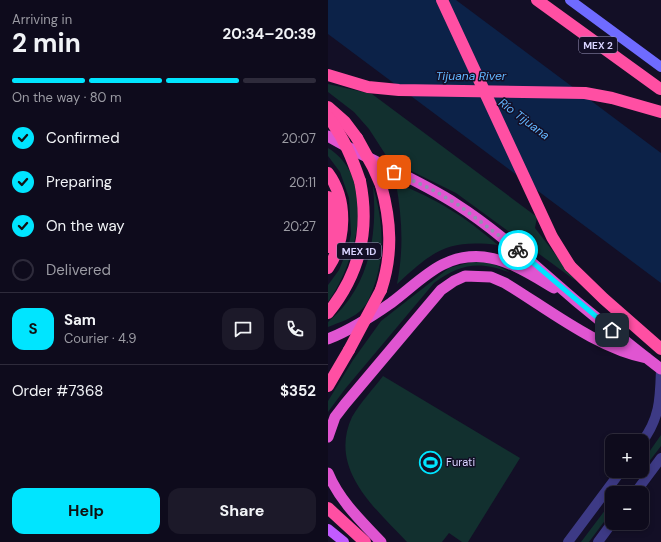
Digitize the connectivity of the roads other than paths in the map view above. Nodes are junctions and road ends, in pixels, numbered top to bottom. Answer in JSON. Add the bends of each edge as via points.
{"nodes":[{"id":1,"x":442,"y":0,"type":"edge"},
{"id":2,"x":537,"y":0,"type":"edge"},
{"id":3,"x":546,"y":0,"type":"edge"},
{"id":4,"x":570,"y":0,"type":"edge"},
{"id":5,"x":661,"y":67,"type":"edge"},
{"id":6,"x":328,"y":75,"type":"edge"},
{"id":7,"x":660,"y":90,"type":"edge"},
{"id":8,"x":661,"y":112,"type":"edge"},
{"id":9,"x":328,"y":114,"type":"edge"},
{"id":10,"x":328,"y":136,"type":"edge"},
{"id":11,"x":328,"y":173,"type":"edge"},
{"id":12,"x":328,"y":197,"type":"edge"},
{"id":13,"x":328,"y":247,"type":"edge"},
{"id":14,"x":328,"y":268,"type":"edge"},
{"id":15,"x":576,"y":301,"type":"junction"},
{"id":16,"x":328,"y":313,"type":"edge"},
{"id":17,"x":328,"y":339,"type":"edge"},
{"id":18,"x":661,"y":349,"type":"edge"},
{"id":19,"x":647,"y":358,"type":"junction"},
{"id":20,"x":661,"y":369,"type":"edge"},
{"id":21,"x":328,"y":386,"type":"edge"},
{"id":22,"x":648,"y":434,"type":"edge"},
{"id":23,"x":328,"y":437,"type":"edge"},
{"id":24,"x":661,"y":458,"type":"edge"},
{"id":25,"x":328,"y":473,"type":"edge"},
{"id":26,"x":616,"y":478,"type":"edge"},
{"id":27,"x":640,"y":486,"type":"edge"},
{"id":28,"x":328,"y":508,"type":"edge"},
{"id":29,"x":328,"y":529,"type":"edge"},
{"id":30,"x":607,"y":530,"type":"edge"},
{"id":31,"x":344,"y":542,"type":"edge"},
{"id":32,"x":366,"y":542,"type":"edge"},
{"id":33,"x":381,"y":542,"type":"edge"},
{"id":34,"x":568,"y":542,"type":"edge"},
{"id":35,"x":598,"y":542,"type":"edge"}],
"edges":[{"from":1,"to":18,"type":"highway","bridge":true,"via":[[552,237],[570,266]]},
{"from":2,"to":7,"type":"highway","number":"MEX 2"},
{"from":3,"to":7,"type":"highway"},
{"from":4,"to":5,"type":"main road"},
{"from":6,"to":8,"type":"highway","via":[[368,87],[399,90],[585,93]]},
{"from":9,"to":16,"type":"highway","number":"MEX 1D","bridge":true,"via":[[340,132],[360,181],[364,214],[360,249],[350,281]]},
{"from":9,"to":21,"type":"highway","bridge":true,"via":[[345,122],[373,167],[381,185],[389,223],[390,244],[386,275],[381,290]]},
{"from":10,"to":15,"type":"highway","via":[[457,204],[522,254]]},
{"from":11,"to":14,"type":"highway","number":"MEX 1D","via":[[339,194],[342,232],[337,254]]},
{"from":12,"to":13,"type":"highway","via":[[332,212]]},
{"from":15,"to":17,"type":"highway","via":[[524,270],[502,262],[486,258],[455,259],[439,265],[351,330]]},
{"from":15,"to":19,"type":"highway"},
{"from":19,"to":20,"type":"highway"},
{"from":19,"to":23,"type":"highway","via":[[608,347],[505,283],[491,277],[465,276],[442,290],[407,329],[335,417]]},
{"from":20,"to":22,"type":"street","via":[[658,413]]},
{"from":24,"to":27,"type":"street"},
{"from":25,"to":33,"type":"highway","via":[[341,498]]},
{"from":26,"to":34,"type":"street"},
{"from":28,"to":32,"type":"highway"},
{"from":29,"to":31,"type":"main road"},
{"from":30,"to":35,"type":"street"}]}
